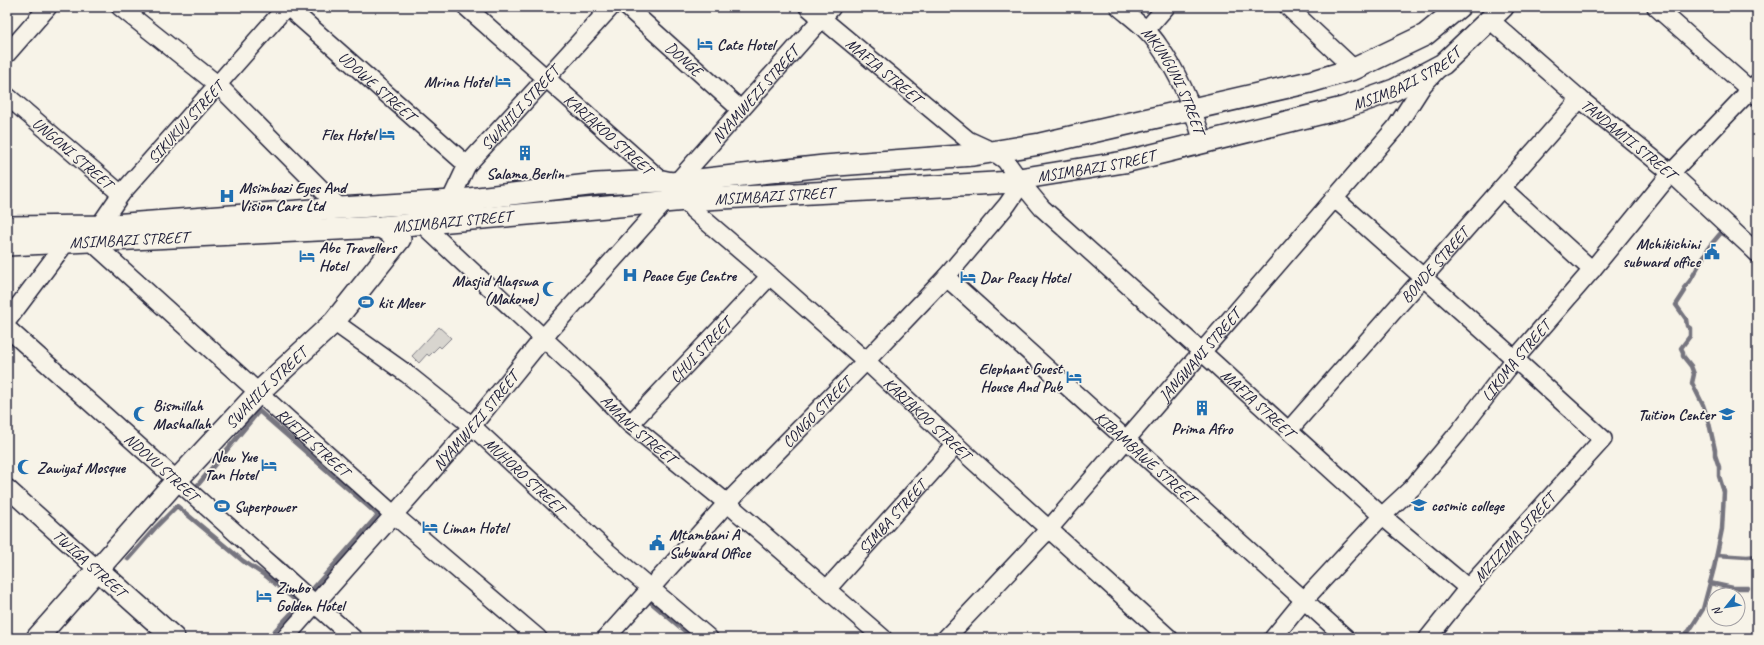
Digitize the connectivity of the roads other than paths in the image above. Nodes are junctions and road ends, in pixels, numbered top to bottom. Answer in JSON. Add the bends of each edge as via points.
{"nodes":[{"id":1,"x":48,"y":7,"type":"edge"},
{"id":2,"x":120,"y":7,"type":"edge"},
{"id":3,"x":287,"y":7,"type":"edge"},
{"id":4,"x":466,"y":7,"type":"edge"},
{"id":5,"x":611,"y":7,"type":"edge"},
{"id":6,"x":627,"y":7,"type":"edge"},
{"id":7,"x":808,"y":7,"type":"edge"},
{"id":8,"x":1119,"y":7,"type":"edge"},
{"id":9,"x":1166,"y":7,"type":"edge"},
{"id":10,"x":1288,"y":7,"type":"edge"},
{"id":11,"x":1459,"y":7,"type":"edge"},
{"id":12,"x":1503,"y":7,"type":"edge"},
{"id":13,"x":1656,"y":7,"type":"edge"},
{"id":14,"x":827,"y":13,"type":"edge"},
{"id":15,"x":1498,"y":27,"type":"dead end"},
{"id":16,"x":1146,"y":30,"type":"junction"},
{"id":17,"x":7,"y":54,"type":"edge"},
{"id":18,"x":1443,"y":64,"type":"junction"},
{"id":19,"x":1354,"y":68,"type":"junction"},
{"id":20,"x":547,"y":79,"type":"junction"},
{"id":21,"x":218,"y":85,"type":"junction"},
{"id":22,"x":1755,"y":89,"type":"edge"},
{"id":23,"x":7,"y":96,"type":"edge"},
{"id":24,"x":1580,"y":99,"type":"junction"},
{"id":25,"x":1192,"y":109,"type":"junction"},
{"id":26,"x":741,"y":110,"type":"junction"},
{"id":27,"x":1203,"y":142,"type":"junction"},
{"id":28,"x":992,"y":151,"type":"junction"},
{"id":29,"x":467,"y":165,"type":"junction"},
{"id":30,"x":1671,"y":173,"type":"junction"},
{"id":31,"x":1017,"y":181,"type":"junction"},
{"id":32,"x":675,"y":187,"type":"junction"},
{"id":33,"x":1502,"y":188,"type":"junction"},
{"id":34,"x":121,"y":194,"type":"junction"},
{"id":35,"x":1334,"y":198,"type":"junction"},
{"id":36,"x":664,"y":202,"type":"junction"},
{"id":37,"x":415,"y":203,"type":"junction"},
{"id":38,"x":340,"y":208,"type":"junction"},
{"id":39,"x":453,"y":210,"type":"junction"},
{"id":40,"x":419,"y":224,"type":"junction"},
{"id":41,"x":7,"y":227,"type":"edge"},
{"id":42,"x":381,"y":227,"type":"junction"},
{"id":43,"x":65,"y":234,"type":"junction"},
{"id":44,"x":96,"y":234,"type":"junction"},
{"id":45,"x":7,"y":245,"type":"edge"},
{"id":46,"x":1757,"y":253,"type":"edge"},
{"id":47,"x":1592,"y":270,"type":"junction"},
{"id":48,"x":770,"y":276,"type":"junction"},
{"id":49,"x":946,"y":277,"type":"junction"},
{"id":50,"x":1424,"y":277,"type":"junction"},
{"id":51,"x":7,"y":321,"type":"edge"},
{"id":52,"x":334,"y":322,"type":"junction"},
{"id":53,"x":7,"y":328,"type":"edge"},
{"id":54,"x":544,"y":338,"type":"junction"},
{"id":55,"x":1202,"y":352,"type":"junction"},
{"id":56,"x":1515,"y":358,"type":"junction"},
{"id":57,"x":866,"y":361,"type":"junction"},
{"id":58,"x":259,"y":392,"type":"junction"},
{"id":59,"x":630,"y":424,"type":"junction"},
{"id":60,"x":472,"y":426,"type":"junction"},
{"id":61,"x":1289,"y":430,"type":"junction"},
{"id":62,"x":1126,"y":440,"type":"junction"},
{"id":63,"x":956,"y":446,"type":"junction"},
{"id":64,"x":176,"y":481,"type":"junction"},
{"id":65,"x":7,"y":488,"type":"edge"},
{"id":66,"x":727,"y":503,"type":"junction"},
{"id":67,"x":394,"y":515,"type":"junction"},
{"id":68,"x":1382,"y":516,"type":"junction"},
{"id":69,"x":1048,"y":529,"type":"junction"},
{"id":70,"x":97,"y":569,"type":"junction"},
{"id":71,"x":650,"y":588,"type":"junction"},
{"id":72,"x":1468,"y":588,"type":"junction"},
{"id":73,"x":827,"y":589,"type":"junction"},
{"id":74,"x":1304,"y":600,"type":"junction"},
{"id":75,"x":315,"y":605,"type":"junction"},
{"id":76,"x":36,"y":638,"type":"edge"},
{"id":77,"x":174,"y":638,"type":"edge"},
{"id":78,"x":285,"y":638,"type":"edge"},
{"id":79,"x":353,"y":638,"type":"edge"},
{"id":80,"x":538,"y":638,"type":"edge"},
{"id":81,"x":606,"y":638,"type":"edge"},
{"id":82,"x":709,"y":638,"type":"edge"},
{"id":83,"x":884,"y":638,"type":"edge"},
{"id":84,"x":946,"y":638,"type":"edge"},
{"id":85,"x":1169,"y":638,"type":"edge"},
{"id":86,"x":1273,"y":638,"type":"edge"},
{"id":87,"x":1346,"y":638,"type":"edge"},
{"id":88,"x":1428,"y":638,"type":"edge"}],
"edges":[{"from":1,"to":17,"type":"street"},
{"from":2,"to":21,"type":"street"},
{"from":3,"to":21,"type":"street","name":"SIKUKUU STREET"},
{"from":3,"to":29,"type":"street","name":"UDOWE STREET"},
{"from":4,"to":20,"type":"street","name":"KARIAKOO STREET"},
{"from":5,"to":20,"type":"street","name":"SWAHILI STREET"},
{"from":6,"to":26,"type":"street","name":"DONGE"},
{"from":7,"to":14,"type":"street","name":"MAFIA STREET"},
{"from":8,"to":16,"type":"street","name":"MKUNGUNI STREET"},
{"from":9,"to":16,"type":"street"},
{"from":10,"to":19,"type":"street"},
{"from":11,"to":19,"type":"street","name":"MSIMBAZI STREET","via":[[1425,35]]},
{"from":12,"to":18,"type":"street","name":"MSIMBAZI STREET"},
{"from":13,"to":22,"type":"street"},
{"from":14,"to":26,"type":"street","name":"NYAMWEZI STREET"},
{"from":14,"to":28,"type":"street","name":"MAFIA STREET","via":[[960,134],[976,145]]},
{"from":15,"to":24,"type":"street","name":"TANDAMTI STREET"},
{"from":16,"to":25,"type":"street","name":"MKUNGUNI STREET","via":[[1159,46]]},
{"from":18,"to":27,"type":"street","name":"MSIMBAZI STREET","via":[[1394,90],[1343,108]]},
{"from":18,"to":35,"type":"street","name":"JANGWANI STREET","via":[[1423,85],[1396,127]]},
{"from":19,"to":25,"type":"street","name":"MSIMBAZI STREET","via":[[1310,82]]},
{"from":20,"to":29,"type":"street","name":"SWAHILI STREET"},
{"from":20,"to":32,"type":"street","name":"KARIAKOO STREET"},
{"from":21,"to":34,"type":"street","name":"SIKUKUU STREET"},
{"from":21,"to":38,"type":"street"},
{"from":22,"to":30,"type":"street","name":"LIKOMA STREET"},
{"from":23,"to":34,"type":"street","name":"UNGONI STREET"},
{"from":24,"to":30,"type":"street","name":"TANDAMTI STREET"},
{"from":24,"to":33,"type":"street","name":"BONDE STREET"},
{"from":25,"to":27,"type":"street","name":"MKUNGUNI STREET"},
{"from":25,"to":28,"type":"street","name":"MSIMBAZI STREET","via":[[1040,144]]},
{"from":26,"to":32,"type":"street","name":"NYAMWEZI STREET"},
{"from":27,"to":31,"type":"street","name":"MSIMBAZI STREET","via":[[1124,162]]},
{"from":28,"to":31,"type":"street","name":"MAFIA STREET","via":[[1005,160]]},
{"from":28,"to":32,"type":"street","name":"MSIMBAZI STREET","via":[[973,155],[824,166]]},
{"from":29,"to":39,"type":"street","name":"SWAHILI STREET","via":[[452,197]]},
{"from":30,"to":46,"type":"street","name":"TANDAMTI STREET"},
{"from":30,"to":47,"type":"street","name":"LIKOMA STREET"},
{"from":31,"to":32,"type":"street","name":"MSIMBAZI STREET"},
{"from":31,"to":49,"type":"street","name":"CONGO STREET","via":[[1018,189],[1007,205]]},
{"from":31,"to":55,"type":"street","name":"MAFIA STREET","via":[[1042,208]]},
{"from":32,"to":36,"type":"street","name":"MSIMBAZI STREET"},
{"from":32,"to":39,"type":"street","name":"MSIMBAZI STREET","via":[[597,184]]},
{"from":32,"to":48,"type":"street","name":"KARIAKOO STREET","via":[[693,210]]},
{"from":33,"to":47,"type":"street"},
{"from":33,"to":50,"type":"street","name":"BONDE STREET"},
{"from":34,"to":44,"type":"street","name":"SIKUKUU STREET"},
{"from":35,"to":50,"type":"street"},
{"from":35,"to":55,"type":"street","name":"JANGWANI STREET"},
{"from":36,"to":39,"type":"street","name":"MSIMBAZI STREET"},
{"from":36,"to":54,"type":"street","name":"NYAMWEZI STREET"},
{"from":37,"to":38,"type":"street","name":"MSIMBAZI STREET"},
{"from":37,"to":39,"type":"street","name":"MSIMBAZI STREET"},
{"from":37,"to":40,"type":"street"},
{"from":38,"to":44,"type":"street","name":"MSIMBAZI STREET"},
{"from":39,"to":40,"type":"street","name":"MSIMBAZI STREET"},
{"from":40,"to":42,"type":"street","name":"MSIMBAZI STREET"},
{"from":40,"to":54,"type":"street","name":"AMANI STREET"},
{"from":41,"to":43,"type":"street","name":"MSIMBAZI STREET"},
{"from":42,"to":44,"type":"street","name":"MSIMBAZI STREET"},
{"from":42,"to":52,"type":"street","name":"SWAHILI STREET","via":[[400,239]]},
{"from":43,"to":44,"type":"street","name":"MSIMBAZI STREET"},
{"from":43,"to":45,"type":"street","name":"MSIMBAZI STREET"},
{"from":43,"to":51,"type":"street"},
{"from":44,"to":58,"type":"street","name":"RUFIJI STREET","via":[[97,248]]},
{"from":47,"to":56,"type":"street","name":"LIKOMA STREET"},
{"from":48,"to":57,"type":"street","name":"KARIAKOO STREET"},
{"from":48,"to":59,"type":"street","name":"CHUI STREET"},
{"from":49,"to":57,"type":"street","name":"CONGO STREET"},
{"from":49,"to":62,"type":"street","name":"KIBAMBAWE STREET"},
{"from":50,"to":56,"type":"street"},
{"from":50,"to":61,"type":"street","name":"BONDE STREET"},
{"from":52,"to":58,"type":"street","name":"SWAHILI STREET"},
{"from":52,"to":60,"type":"street","name":"MUHORO STREET","via":[[407,374]]},
{"from":53,"to":64,"type":"street","name":"NDOVU STREET"},
{"from":54,"to":59,"type":"street","name":"AMANI STREET"},
{"from":54,"to":60,"type":"street","name":"NYAMWEZI STREET"},
{"from":55,"to":61,"type":"street","name":"MAFIA STREET"},
{"from":55,"to":62,"type":"street","name":"JANGWANI STREET"},
{"from":56,"to":68,"type":"street","name":"LIKOMA STREET","via":[[1436,460],[1412,488]]},
{"from":56,"to":72,"type":"street","name":"MZIZIMA STREET","via":[[1602,440]]},
{"from":57,"to":63,"type":"street","name":"KARIAKOO STREET"},
{"from":57,"to":66,"type":"street","name":"CONGO STREET"},
{"from":58,"to":64,"type":"street","name":"SWAHILI STREET"},
{"from":58,"to":67,"type":"street","name":"RUFIJI STREET"},
{"from":59,"to":66,"type":"street","name":"AMANI STREET"},
{"from":60,"to":67,"type":"street","name":"NYAMWEZI STREET"},
{"from":60,"to":71,"type":"street","name":"MUHORO STREET"},
{"from":61,"to":68,"type":"street","name":"MAFIA STREET"},
{"from":62,"to":69,"type":"street","name":"JANGWANI STREET"},
{"from":62,"to":74,"type":"street","name":"KIBAMBAWE STREET"},
{"from":63,"to":69,"type":"street","name":"KARIAKOO STREET"},
{"from":63,"to":73,"type":"street","name":"SIMBA STREET"},
{"from":64,"to":70,"type":"street","name":"SWAHILI STREET"},
{"from":64,"to":75,"type":"street","name":"NDOVU STREET"},
{"from":65,"to":70,"type":"street","name":"TWIGA STREET"},
{"from":66,"to":71,"type":"street","name":"CONGO STREET"},
{"from":66,"to":73,"type":"street","name":"AMANI STREET"},
{"from":67,"to":75,"type":"street","name":"NYAMWEZI STREET"},
{"from":67,"to":80,"type":"street","name":"RUFIJI STREET"},
{"from":68,"to":72,"type":"street","name":"MAFIA STREET"},
{"from":68,"to":74,"type":"street","name":"LIKOMA STREET"},
{"from":69,"to":84,"type":"street","name":"JANGWANI STREET"},
{"from":69,"to":85,"type":"street","name":"KARIAKOO STREET"},
{"from":70,"to":76,"type":"street","name":"SWAHILI STREET"},
{"from":70,"to":77,"type":"street","name":"TWIGA STREET"},
{"from":71,"to":81,"type":"street","name":"CONGO STREET"},
{"from":71,"to":82,"type":"street","name":"MUHORO STREET"},
{"from":72,"to":88,"type":"street","name":"MZIZIMA STREET"},
{"from":73,"to":83,"type":"street","name":"AMANI STREET"},
{"from":74,"to":86,"type":"street","name":"LIKOMA STREET"},
{"from":74,"to":87,"type":"street","name":"KIBAMBAWE STREET"},
{"from":75,"to":78,"type":"street","name":"NYAMWEZI STREET"},
{"from":75,"to":79,"type":"street","name":"NDOVU STREET"}]}
